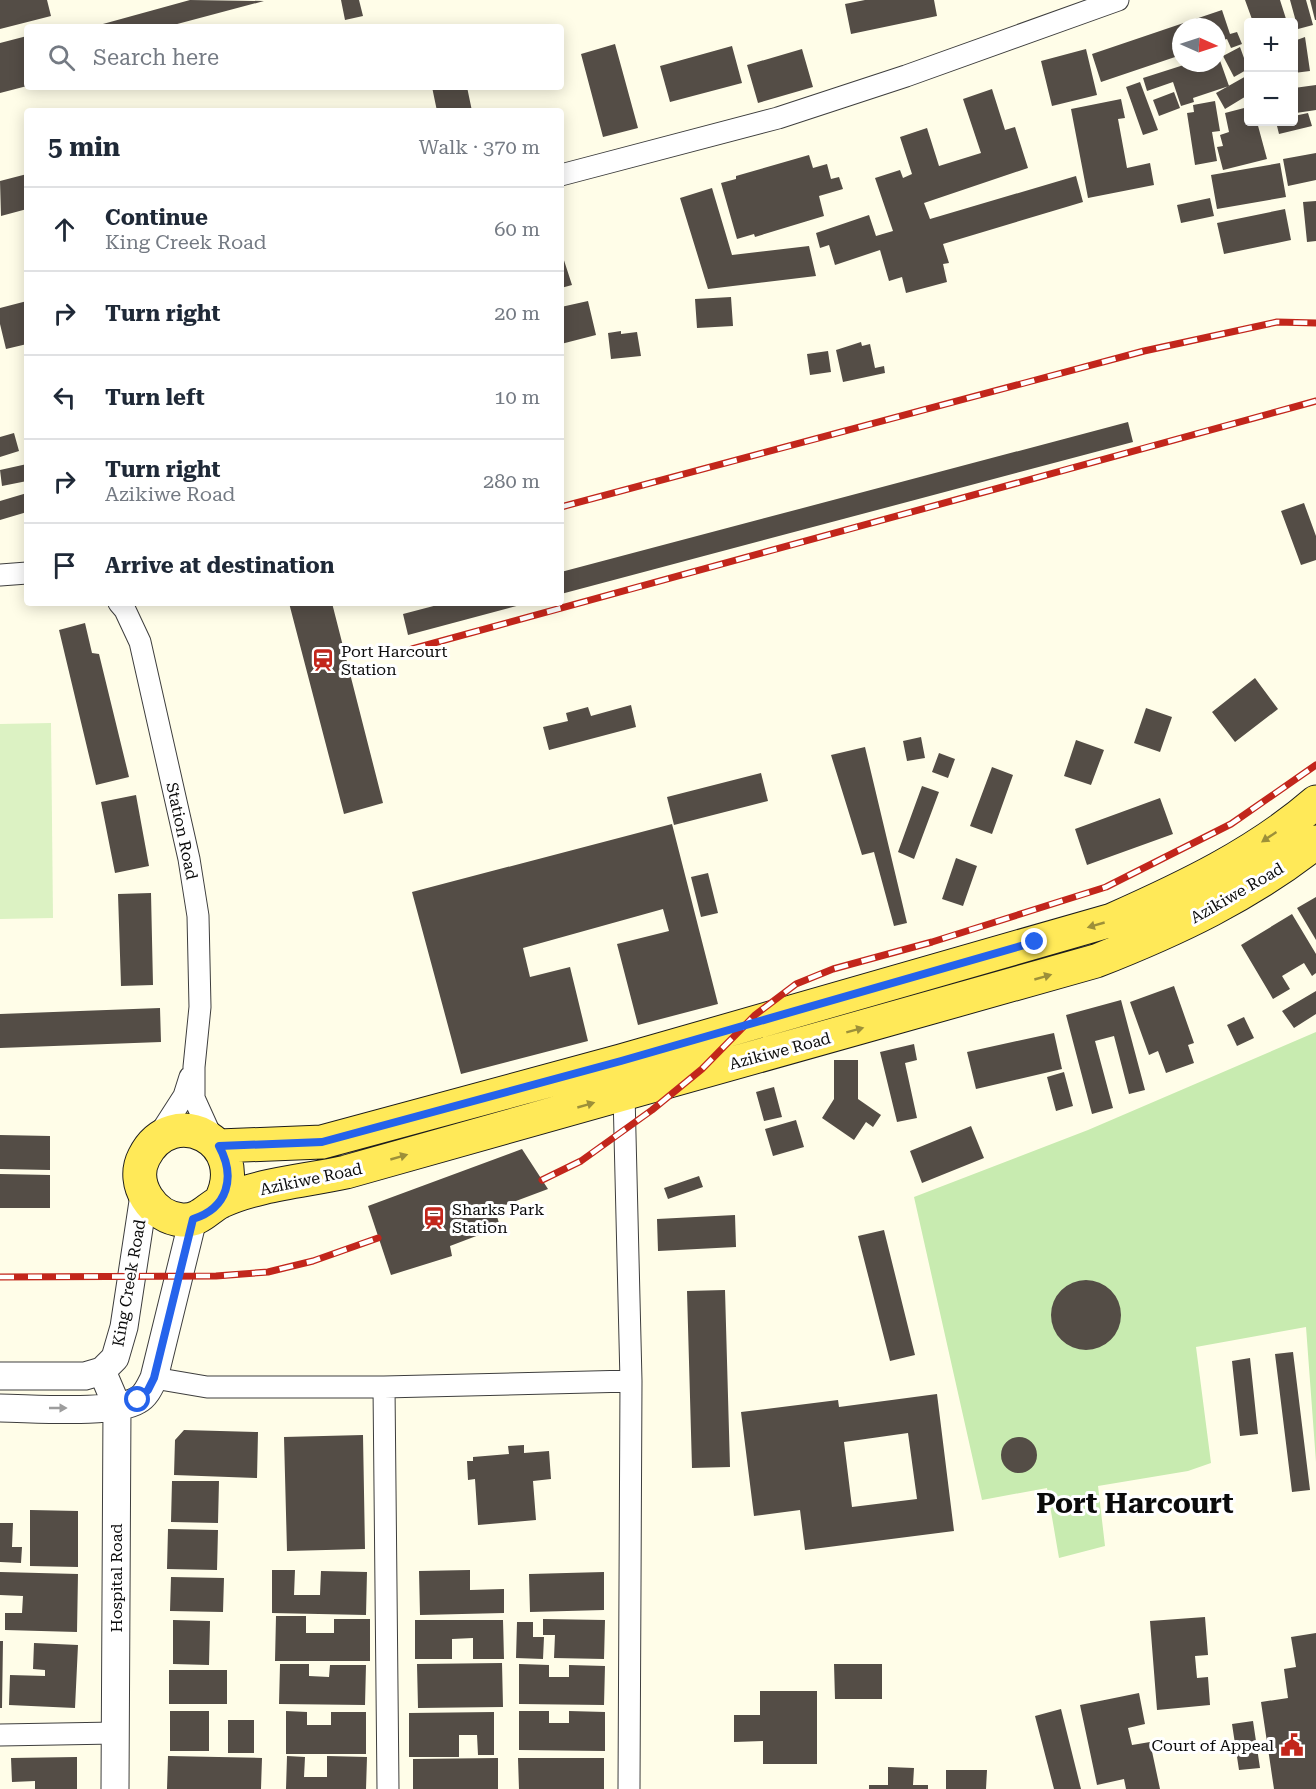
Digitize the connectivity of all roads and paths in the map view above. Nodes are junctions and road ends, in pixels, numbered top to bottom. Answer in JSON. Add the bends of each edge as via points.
{"nodes":[{"id":1,"x":1118,"y":0,"type":"edge"},
{"id":2,"x":564,"y":174,"type":"edge"},
{"id":3,"x":24,"y":573,"type":"edge"},
{"id":4,"x":0,"y":575,"type":"edge"},
{"id":5,"x":122,"y":606,"type":"edge"},
{"id":6,"x":1316,"y":802,"type":"edge"},
{"id":7,"x":1316,"y":842,"type":"edge"},
{"id":8,"x":194,"y":1067,"type":"junction"},
{"id":9,"x":624,"y":1094,"type":"junction"},
{"id":10,"x":154,"y":1142,"type":"junction"},
{"id":11,"x":216,"y":1143,"type":"junction"},
{"id":12,"x":144,"y":1195,"type":"junction"},
{"id":13,"x":206,"y":1211,"type":"junction"},
{"id":14,"x":102,"y":1371,"type":"junction"},
{"id":15,"x":0,"y":1377,"type":"edge"},
{"id":16,"x":154,"y":1378,"type":"junction"},
{"id":17,"x":631,"y":1381,"type":"junction"},
{"id":18,"x":384,"y":1388,"type":"junction"},
{"id":19,"x":117,"y":1406,"type":"junction"},
{"id":20,"x":0,"y":1408,"type":"edge"},
{"id":21,"x":115,"y":1733,"type":"junction"},
{"id":22,"x":0,"y":1735,"type":"edge"},
{"id":23,"x":115,"y":1789,"type":"edge"},
{"id":24,"x":388,"y":1789,"type":"edge"},
{"id":25,"x":629,"y":1789,"type":"edge"}],
"edges":[{"from":1,"to":2,"type":"street","via":[[777,118]]},
{"from":3,"to":4,"type":"street"},
{"from":5,"to":8,"type":"street","name":"Station Road","via":[[140,642],[198,916],[200,1007]]},
{"from":6,"to":11,"type":"main road","name":"Azikiwe Road","one_way":true,"via":[[1238,858],[1112,920],[322,1142]]},
{"from":9,"to":7,"type":"main road","name":"Azikiwe Road","one_way":true,"via":[[1096,961],[1155,938],[1235,898]]},
{"from":8,"to":10,"type":"street","name":"Station Road","via":[[184,1096]]},
{"from":8,"to":11,"type":"street","name":"Station Road","via":[[194,1098]]},
{"from":13,"to":9,"type":"main road","name":"Azikiwe Road","one_way":true,"via":[[250,1192],[346,1172]]},
{"from":9,"to":17,"type":"street"},
{"from":10,"to":11,"type":"main road","via":[[170,1132],[184,1130],[199,1132]]},
{"from":10,"to":12,"type":"main road","via":[[143,1158],[140,1177]]},
{"from":11,"to":13,"type":"main road","via":[[226,1159],[227,1189]]},
{"from":12,"to":13,"type":"main road","via":[[170,1217]]},
{"from":12,"to":14,"type":"street","name":"King Creek Road","via":[[123,1327],[115,1358]]},
{"from":13,"to":16,"type":"street"},
{"from":14,"to":15,"type":"street","via":[[85,1376]]},
{"from":14,"to":19,"type":"street","name":"Hospital Road"},
{"from":16,"to":18,"type":"street","via":[[207,1387]]},
{"from":16,"to":19,"type":"street","via":[[138,1400]]},
{"from":17,"to":18,"type":"street"},
{"from":17,"to":25,"type":"street"},
{"from":18,"to":24,"type":"street"},
{"from":20,"to":19,"type":"street","one_way":true},
{"from":19,"to":21,"type":"street","name":"Hospital Road"},
{"from":21,"to":22,"type":"street"},
{"from":21,"to":23,"type":"street","name":"Hospital Road"}]}
